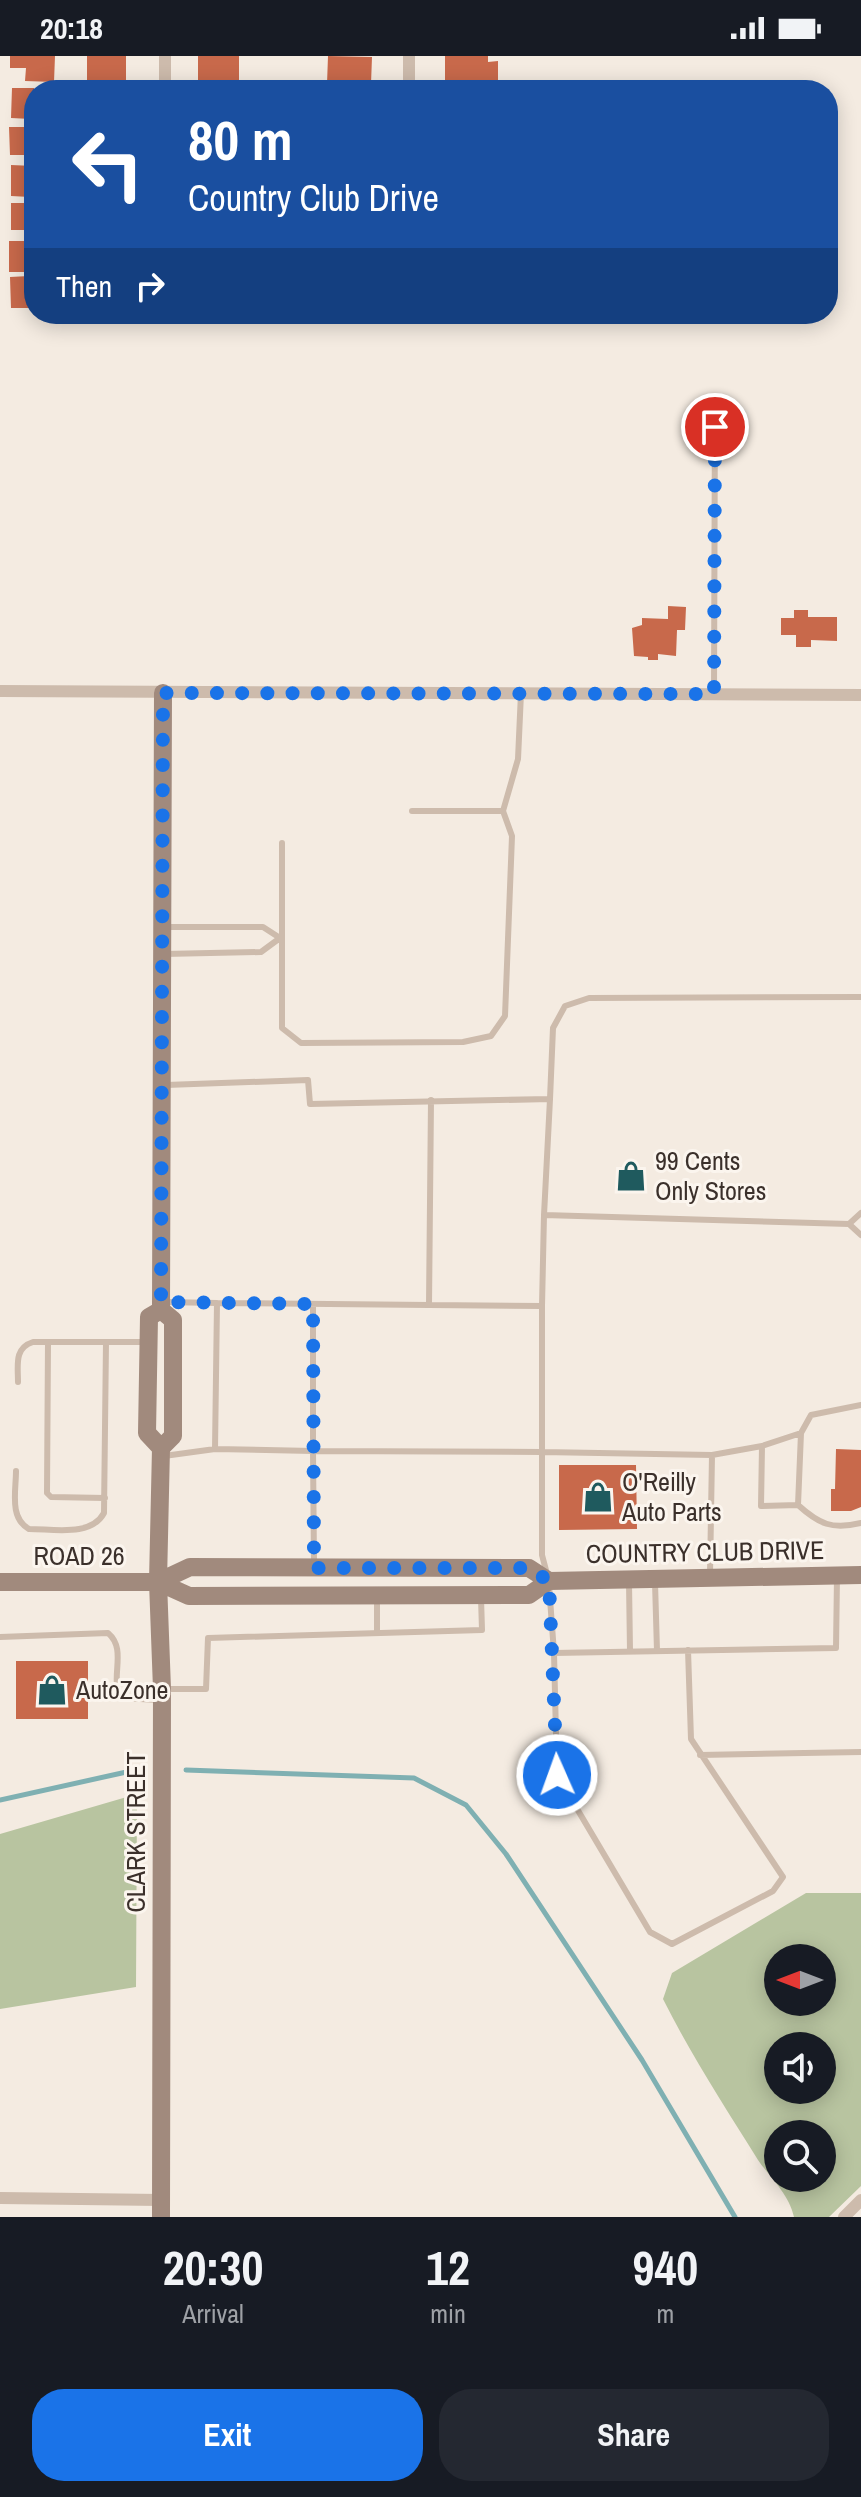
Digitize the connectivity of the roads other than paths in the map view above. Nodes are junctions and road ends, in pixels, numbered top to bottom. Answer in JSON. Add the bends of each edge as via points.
{"nodes":[{"id":1,"x":165,"y":56,"type":"edge"},
{"id":2,"x":409,"y":56,"type":"edge"},
{"id":3,"x":165,"y":80,"type":"edge"},
{"id":4,"x":409,"y":80,"type":"edge"},
{"id":5,"x":715,"y":399,"type":"dead end"},
{"id":6,"x":0,"y":691,"type":"edge"},
{"id":7,"x":163,"y":693,"type":"junction"},
{"id":8,"x":521,"y":693,"type":"junction"},
{"id":9,"x":714,"y":694,"type":"junction"},
{"id":10,"x":861,"y":695,"type":"edge"},
{"id":11,"x":412,"y":811,"type":"dead end"},
{"id":12,"x":503,"y":811,"type":"junction"},
{"id":13,"x":282,"y":843,"type":"dead end"},
{"id":14,"x":162,"y":927,"type":"junction"},
{"id":15,"x":280,"y":938,"type":"junction"},
{"id":16,"x":162,"y":954,"type":"junction"},
{"id":17,"x":861,"y":997,"type":"edge"},
{"id":18,"x":162,"y":1085,"type":"junction"},
{"id":19,"x":550,"y":1099,"type":"junction"},
{"id":20,"x":431,"y":1100,"type":"junction"},
{"id":21,"x":861,"y":1213,"type":"edge"},
{"id":22,"x":544,"y":1215,"type":"junction"},
{"id":23,"x":849,"y":1224,"type":"junction"},
{"id":24,"x":861,"y":1235,"type":"edge"},
{"id":25,"x":217,"y":1303,"type":"junction"},
{"id":26,"x":313,"y":1304,"type":"junction"},
{"id":27,"x":429,"y":1305,"type":"junction"},
{"id":28,"x":161,"y":1306,"type":"junction"},
{"id":29,"x":542,"y":1306,"type":"junction"},
{"id":30,"x":48,"y":1342,"type":"junction"},
{"id":31,"x":106,"y":1342,"type":"junction"},
{"id":32,"x":148,"y":1342,"type":"junction"},
{"id":33,"x":18,"y":1382,"type":"dead end"},
{"id":34,"x":861,"y":1405,"type":"edge"},
{"id":35,"x":173,"y":1421,"type":"junction"},
{"id":36,"x":801,"y":1433,"type":"junction"},
{"id":37,"x":762,"y":1446,"type":"junction"},
{"id":38,"x":215,"y":1449,"type":"junction"},
{"id":39,"x":313,"y":1451,"type":"junction"},
{"id":40,"x":161,"y":1452,"type":"junction"},
{"id":41,"x":542,"y":1452,"type":"junction"},
{"id":42,"x":712,"y":1455,"type":"junction"},
{"id":43,"x":16,"y":1471,"type":"dead end"},
{"id":44,"x":105,"y":1498,"type":"junction"},
{"id":45,"x":798,"y":1505,"type":"junction"},
{"id":46,"x":861,"y":1523,"type":"edge"},
{"id":47,"x":314,"y":1568,"type":"junction"},
{"id":48,"x":861,"y":1575,"type":"edge"},
{"id":49,"x":837,"y":1576,"type":"junction"},
{"id":50,"x":710,"y":1577,"type":"junction"},
{"id":51,"x":655,"y":1578,"type":"junction"},
{"id":52,"x":629,"y":1579,"type":"junction"},
{"id":53,"x":549,"y":1581,"type":"junction"},
{"id":54,"x":0,"y":1582,"type":"edge"},
{"id":55,"x":158,"y":1582,"type":"junction"},
{"id":56,"x":481,"y":1595,"type":"junction"},
{"id":57,"x":377,"y":1596,"type":"junction"},
{"id":58,"x":377,"y":1632,"type":"junction"},
{"id":59,"x":0,"y":1637,"type":"edge"},
{"id":60,"x":688,"y":1650,"type":"junction"},
{"id":61,"x":630,"y":1651,"type":"junction"},
{"id":62,"x":657,"y":1651,"type":"junction"},
{"id":63,"x":554,"y":1653,"type":"junction"},
{"id":64,"x":162,"y":1694,"type":"junction"},
{"id":65,"x":861,"y":1752,"type":"edge"},
{"id":66,"x":700,"y":1755,"type":"junction"},
{"id":67,"x":0,"y":2198,"type":"edge"},
{"id":68,"x":861,"y":2200,"type":"edge"},
{"id":69,"x":161,"y":2208,"type":"edge"},
{"id":70,"x":844,"y":2217,"type":"edge"}],
"edges":[{"from":1,"to":3,"type":"street"},
{"from":2,"to":4,"type":"street"},
{"from":5,"to":9,"type":"lane"},
{"from":6,"to":7,"type":"street"},
{"from":7,"to":8,"type":"street"},
{"from":7,"to":14,"type":"street","name":"CLARK STREET"},
{"from":8,"to":9,"type":"street"},
{"from":8,"to":12,"type":"lane","via":[[518,759]]},
{"from":9,"to":10,"type":"street"},
{"from":11,"to":12,"type":"lane"},
{"from":12,"to":15,"type":"lane","via":[[512,836],[505,1016],[491,1036],[463,1042],[301,1043],[282,1028]]},
{"from":13,"to":15,"type":"lane"},
{"from":14,"to":15,"type":"lane","via":[[263,927]]},
{"from":14,"to":16,"type":"street","name":"CLARK STREET"},
{"from":15,"to":16,"type":"lane","via":[[261,952]]},
{"from":16,"to":18,"type":"street","name":"CLARK STREET"},
{"from":17,"to":19,"type":"lane","via":[[589,998],[565,1006],[553,1028]]},
{"from":18,"to":20,"type":"lane","via":[[308,1080],[310,1104]]},
{"from":18,"to":28,"type":"street","name":"CLARK STREET"},
{"from":19,"to":20,"type":"lane"},
{"from":19,"to":22,"type":"lane"},
{"from":20,"to":27,"type":"lane"},
{"from":21,"to":23,"type":"lane"},
{"from":22,"to":23,"type":"lane"},
{"from":22,"to":29,"type":"lane"},
{"from":23,"to":24,"type":"lane"},
{"from":25,"to":26,"type":"lane"},
{"from":25,"to":28,"type":"lane"},
{"from":25,"to":38,"type":"lane"},
{"from":26,"to":27,"type":"lane"},
{"from":26,"to":39,"type":"lane"},
{"from":27,"to":29,"type":"lane"},
{"from":28,"to":32,"type":"street","name":"CLARK STREET","via":[[149,1317]]},
{"from":28,"to":35,"type":"street","name":"CLARK STREET","via":[[173,1320]]},
{"from":29,"to":41,"type":"lane"},
{"from":30,"to":31,"type":"lane"},
{"from":30,"to":33,"type":"lane","via":[[25,1345],[17,1355]]},
{"from":30,"to":44,"type":"lane","via":[[47,1493]]},
{"from":31,"to":32,"type":"lane"},
{"from":31,"to":44,"type":"lane"},
{"from":32,"to":35,"type":"street","via":[[160,1346],[161,1409]]},
{"from":32,"to":40,"type":"street","name":"CLARK STREET","via":[[147,1433]]},
{"from":34,"to":36,"type":"lane","via":[[811,1415]]},
{"from":35,"to":40,"type":"street","name":"CLARK STREET","via":[[173,1436]]},
{"from":36,"to":37,"type":"lane"},
{"from":36,"to":45,"type":"lane"},
{"from":37,"to":42,"type":"lane"},
{"from":37,"to":45,"type":"lane","via":[[761,1506]]},
{"from":38,"to":39,"type":"lane"},
{"from":38,"to":40,"type":"lane"},
{"from":39,"to":41,"type":"lane"},
{"from":39,"to":47,"type":"lane"},
{"from":40,"to":55,"type":"street","name":"CLARK STREET"},
{"from":41,"to":42,"type":"lane"},
{"from":41,"to":53,"type":"lane","via":[[542,1555]]},
{"from":42,"to":50,"type":"lane"},
{"from":43,"to":44,"type":"lane","via":[[16,1516],[29,1529],[88,1528],[99,1523]]},
{"from":45,"to":46,"type":"lane","via":[[824,1525]]},
{"from":47,"to":53,"type":"street","name":"COUNTRY CLUB DRIVE","via":[[529,1568]]},
{"from":47,"to":55,"type":"street","name":"COUNTRY CLUB DRIVE","via":[[190,1567]]},
{"from":48,"to":49,"type":"street","name":"COUNTRY CLUB DRIVE"},
{"from":49,"to":50,"type":"street","name":"COUNTRY CLUB DRIVE"},
{"from":49,"to":60,"type":"lane","via":[[836,1648]]},
{"from":50,"to":51,"type":"street","name":"COUNTRY CLUB DRIVE"},
{"from":51,"to":52,"type":"street","name":"COUNTRY CLUB DRIVE"},
{"from":51,"to":62,"type":"lane"},
{"from":52,"to":53,"type":"street","name":"COUNTRY CLUB DRIVE"},
{"from":52,"to":61,"type":"lane"},
{"from":53,"to":56,"type":"street","name":"COUNTRY CLUB DRIVE","via":[[529,1595]]},
{"from":53,"to":63,"type":"lane"},
{"from":54,"to":55,"type":"street","name":"ROAD 26"},
{"from":55,"to":57,"type":"street","name":"COUNTRY CLUB DRIVE","via":[[189,1596]]},
{"from":55,"to":64,"type":"street","name":"CLARK STREET"},
{"from":56,"to":57,"type":"street","name":"COUNTRY CLUB DRIVE"},
{"from":56,"to":58,"type":"lane","via":[[482,1630]]},
{"from":57,"to":58,"type":"lane"},
{"from":58,"to":64,"type":"lane","via":[[208,1638],[206,1689]]},
{"from":59,"to":64,"type":"lane","via":[[108,1633],[118,1650],[116,1690],[121,1698]]},
{"from":60,"to":62,"type":"lane"},
{"from":60,"to":66,"type":"lane","via":[[691,1739]]},
{"from":61,"to":62,"type":"lane"},
{"from":61,"to":63,"type":"lane"},
{"from":63,"to":66,"type":"lane","via":[[557,1775],[650,1932],[672,1944],[773,1891],[783,1877]]},
{"from":64,"to":69,"type":"street","name":"CLARK STREET"},
{"from":65,"to":66,"type":"lane"},
{"from":67,"to":69,"type":"street"},
{"from":68,"to":70,"type":"street"}]}
